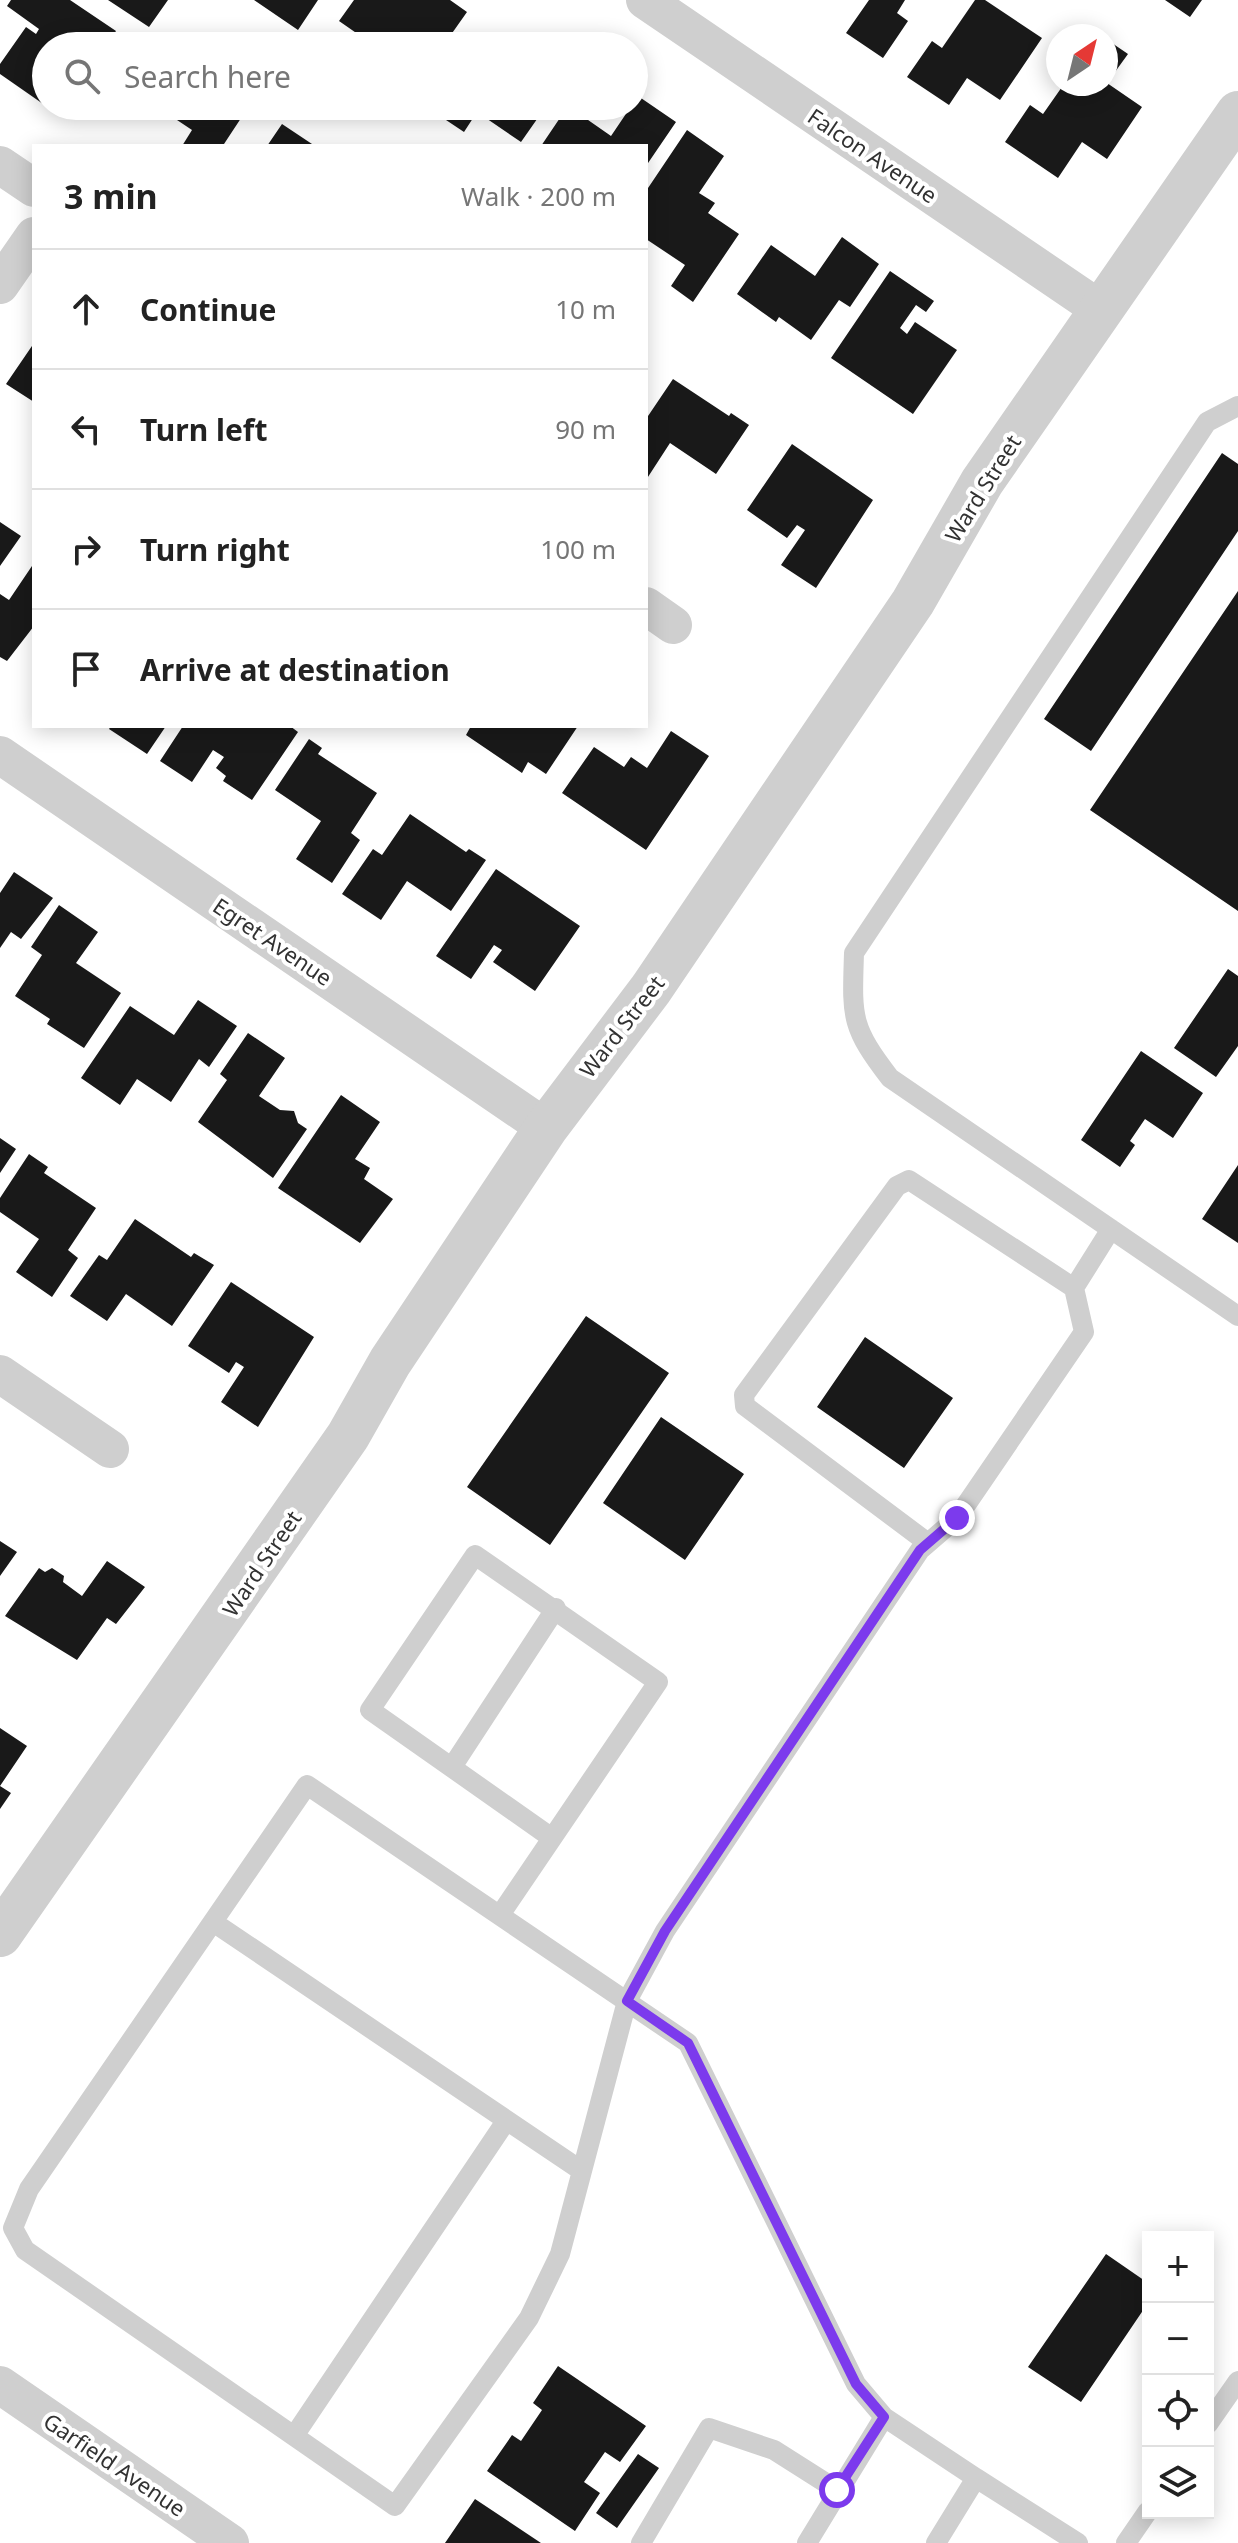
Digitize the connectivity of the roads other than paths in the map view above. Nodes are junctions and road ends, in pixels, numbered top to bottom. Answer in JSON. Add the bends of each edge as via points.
{"nodes":[{"id":1,"x":645,"y":0,"type":"edge"},
{"id":2,"x":1238,"y":113,"type":"edge"},
{"id":3,"x":0,"y":165,"type":"edge"},
{"id":4,"x":32,"y":187,"type":"edge"},
{"id":5,"x":32,"y":239,"type":"edge"},
{"id":6,"x":0,"y":285,"type":"edge"},
{"id":7,"x":1101,"y":310,"type":"junction"},
{"id":8,"x":1238,"y":406,"type":"edge"},
{"id":9,"x":0,"y":755,"type":"edge"},
{"id":10,"x":546,"y":1128,"type":"junction"},
{"id":11,"x":1111,"y":1229,"type":"junction"},
{"id":12,"x":1074,"y":1288,"type":"junction"},
{"id":13,"x":1238,"y":1316,"type":"edge"},
{"id":14,"x":0,"y":1374,"type":"edge"},
{"id":15,"x":110,"y":1449,"type":"dead end"},
{"id":16,"x":928,"y":1543,"type":"junction"},
{"id":17,"x":556,"y":1608,"type":"junction"},
{"id":18,"x":452,"y":1767,"type":"junction"},
{"id":19,"x":552,"y":1838,"type":"junction"},
{"id":20,"x":500,"y":1915,"type":"junction"},
{"id":21,"x":213,"y":1922,"type":"junction"},
{"id":22,"x":0,"y":1935,"type":"edge"},
{"id":23,"x":627,"y":2001,"type":"junction"},
{"id":24,"x":506,"y":2121,"type":"junction"},
{"id":25,"x":582,"y":2171,"type":"junction"},
{"id":26,"x":1238,"y":2381,"type":"edge"},
{"id":27,"x":0,"y":2385,"type":"edge"},
{"id":28,"x":1214,"y":2415,"type":"edge"},
{"id":29,"x":884,"y":2417,"type":"junction"},
{"id":30,"x":294,"y":2436,"type":"junction"},
{"id":31,"x":976,"y":2478,"type":"junction"},
{"id":32,"x":837,"y":2490,"type":"junction"},
{"id":33,"x":1142,"y":2519,"type":"edge"},
{"id":34,"x":230,"y":2543,"type":"edge"},
{"id":35,"x":641,"y":2543,"type":"edge"},
{"id":36,"x":807,"y":2543,"type":"edge"},
{"id":37,"x":936,"y":2543,"type":"edge"},
{"id":38,"x":1078,"y":2543,"type":"edge"},
{"id":39,"x":1126,"y":2543,"type":"edge"}],
"edges":[{"from":1,"to":7,"type":"street","name":"Falcon Avenue"},
{"from":2,"to":7,"type":"street","name":"Ward Street"},
{"from":3,"to":4,"type":"street"},
{"from":5,"to":6,"type":"street"},
{"from":7,"to":10,"type":"street","name":"Ward Street","via":[[982,482],[913,602],[651,989]]},
{"from":8,"to":11,"type":"lane","via":[[1207,422],[854,953],[853,1005],[861,1040],[890,1078]]},
{"from":9,"to":10,"type":"street","name":"Egret Avenue"},
{"from":10,"to":22,"type":"street","name":"Ward Street","via":[[390,1362],[348,1436]]},
{"from":11,"to":12,"type":"lane"},
{"from":11,"to":13,"type":"lane"},
{"from":12,"to":16,"type":"lane","via":[[1084,1332],[957,1518]]},
{"from":12,"to":16,"type":"lane","via":[[909,1180],[897,1186],[744,1395],[745,1406]]},
{"from":14,"to":15,"type":"street"},
{"from":16,"to":23,"type":"lane","via":[[665,1931]]},
{"from":17,"to":18,"type":"lane"},
{"from":17,"to":18,"type":"lane","via":[[475,1555],[370,1710]]},
{"from":17,"to":19,"type":"lane","via":[[658,1682]]},
{"from":18,"to":19,"type":"lane"},
{"from":19,"to":20,"type":"lane"},
{"from":20,"to":21,"type":"lane","via":[[307,1785]]},
{"from":20,"to":23,"type":"lane"},
{"from":21,"to":24,"type":"lane"},
{"from":21,"to":30,"type":"lane","via":[[29,2189],[13,2228],[25,2250]]},
{"from":23,"to":25,"type":"lane"},
{"from":23,"to":29,"type":"lane","via":[[688,2043],[856,2384]]},
{"from":24,"to":25,"type":"lane"},
{"from":24,"to":30,"type":"lane"},
{"from":25,"to":30,"type":"lane","via":[[560,2254],[529,2318],[395,2506]]},
{"from":26,"to":28,"type":"lane"},
{"from":27,"to":34,"type":"street","name":"Garfield Avenue"},
{"from":29,"to":31,"type":"lane"},
{"from":29,"to":32,"type":"lane"},
{"from":31,"to":37,"type":"lane"},
{"from":31,"to":38,"type":"lane"},
{"from":32,"to":35,"type":"lane","via":[[774,2450],[709,2428]]},
{"from":32,"to":36,"type":"lane"},
{"from":33,"to":39,"type":"lane"}]}
